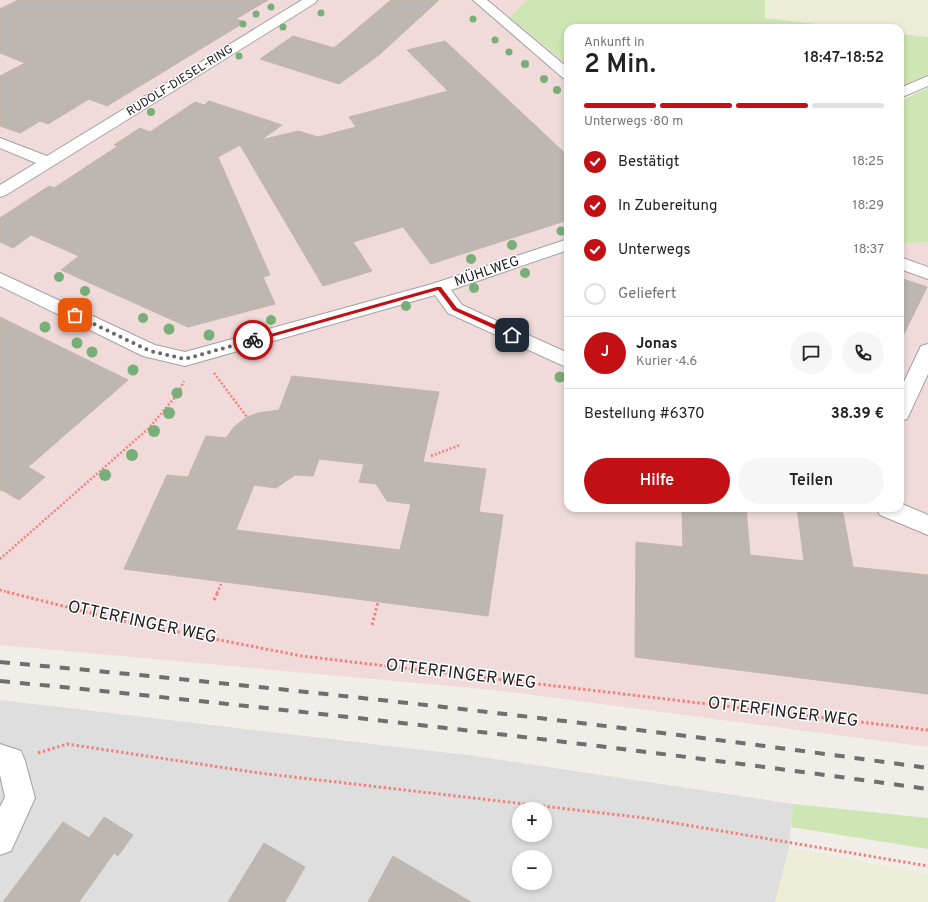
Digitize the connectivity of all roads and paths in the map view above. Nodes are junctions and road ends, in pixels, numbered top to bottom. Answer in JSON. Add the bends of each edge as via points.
{"nodes":[{"id":1,"x":311,"y":0,"type":"edge"},
{"id":2,"x":479,"y":0,"type":"edge"},
{"id":3,"x":564,"y":72,"type":"edge"},
{"id":4,"x":928,"y":80,"type":"edge"},
{"id":5,"x":904,"y":92,"type":"edge"},
{"id":6,"x":0,"y":143,"type":"edge"},
{"id":7,"x":49,"y":162,"type":"junction"},
{"id":8,"x":0,"y":192,"type":"edge"},
{"id":9,"x":564,"y":245,"type":"edge"},
{"id":10,"x":904,"y":264,"type":"edge"},
{"id":11,"x":928,"y":273,"type":"edge"},
{"id":12,"x":0,"y":279,"type":"edge"},
{"id":13,"x":439,"y":288,"type":"junction"},
{"id":14,"x":928,"y":351,"type":"edge"},
{"id":15,"x":564,"y":359,"type":"edge"},
{"id":16,"x":215,"y":375,"type":"dead end"},
{"id":17,"x":170,"y":403,"type":"dead end"},
{"id":18,"x":904,"y":404,"type":"edge"},
{"id":19,"x":247,"y":417,"type":"dead end"},
{"id":20,"x":460,"y":445,"type":"dead end"},
{"id":21,"x":431,"y":456,"type":"dead end"},
{"id":22,"x":897,"y":512,"type":"edge"},
{"id":23,"x":928,"y":525,"type":"edge"},
{"id":24,"x":0,"y":558,"type":"edge"},
{"id":25,"x":222,"y":582,"type":"dead end"},
{"id":26,"x":0,"y":590,"type":"edge"},
{"id":27,"x":214,"y":600,"type":"dead end"},
{"id":28,"x":378,"y":602,"type":"dead end"},
{"id":29,"x":372,"y":626,"type":"dead end"},
{"id":30,"x":928,"y":730,"type":"edge"},
{"id":31,"x":5,"y":759,"type":"edge"},
{"id":32,"x":0,"y":840,"type":"edge"},
{"id":33,"x":928,"y":866,"type":"edge"}],
"edges":[{"from":1,"to":7,"type":"street","name":"RUDOLF-DIESEL-RING"},
{"from":2,"to":3,"type":"street"},
{"from":4,"to":5,"type":"street"},
{"from":6,"to":7,"type":"street"},
{"from":7,"to":8,"type":"street","name":"RUDOLF-DIESEL-RING"},
{"from":9,"to":13,"type":"street","name":"MÜHLWEG"},
{"from":10,"to":11,"type":"street"},
{"from":12,"to":13,"type":"street","name":"MÜHLWEG","via":[[150,351],[185,359]]},
{"from":13,"to":15,"type":"street","via":[[455,309]]},
{"from":14,"to":18,"type":"street"},
{"from":16,"to":19,"type":"path"},
{"from":17,"to":24,"type":"path","via":[[148,429]]},
{"from":20,"to":21,"type":"path"},
{"from":22,"to":23,"type":"street"},
{"from":25,"to":27,"type":"path"},
{"from":26,"to":30,"type":"path","name":"OTTERFINGER WEG","via":[[127,622],[302,656]]},
{"from":28,"to":29,"type":"path"},
{"from":31,"to":32,"type":"street","via":[[20,798]]},
{"from":31,"to":33,"type":"path","via":[[67,744],[259,773],[645,818]]}]}
